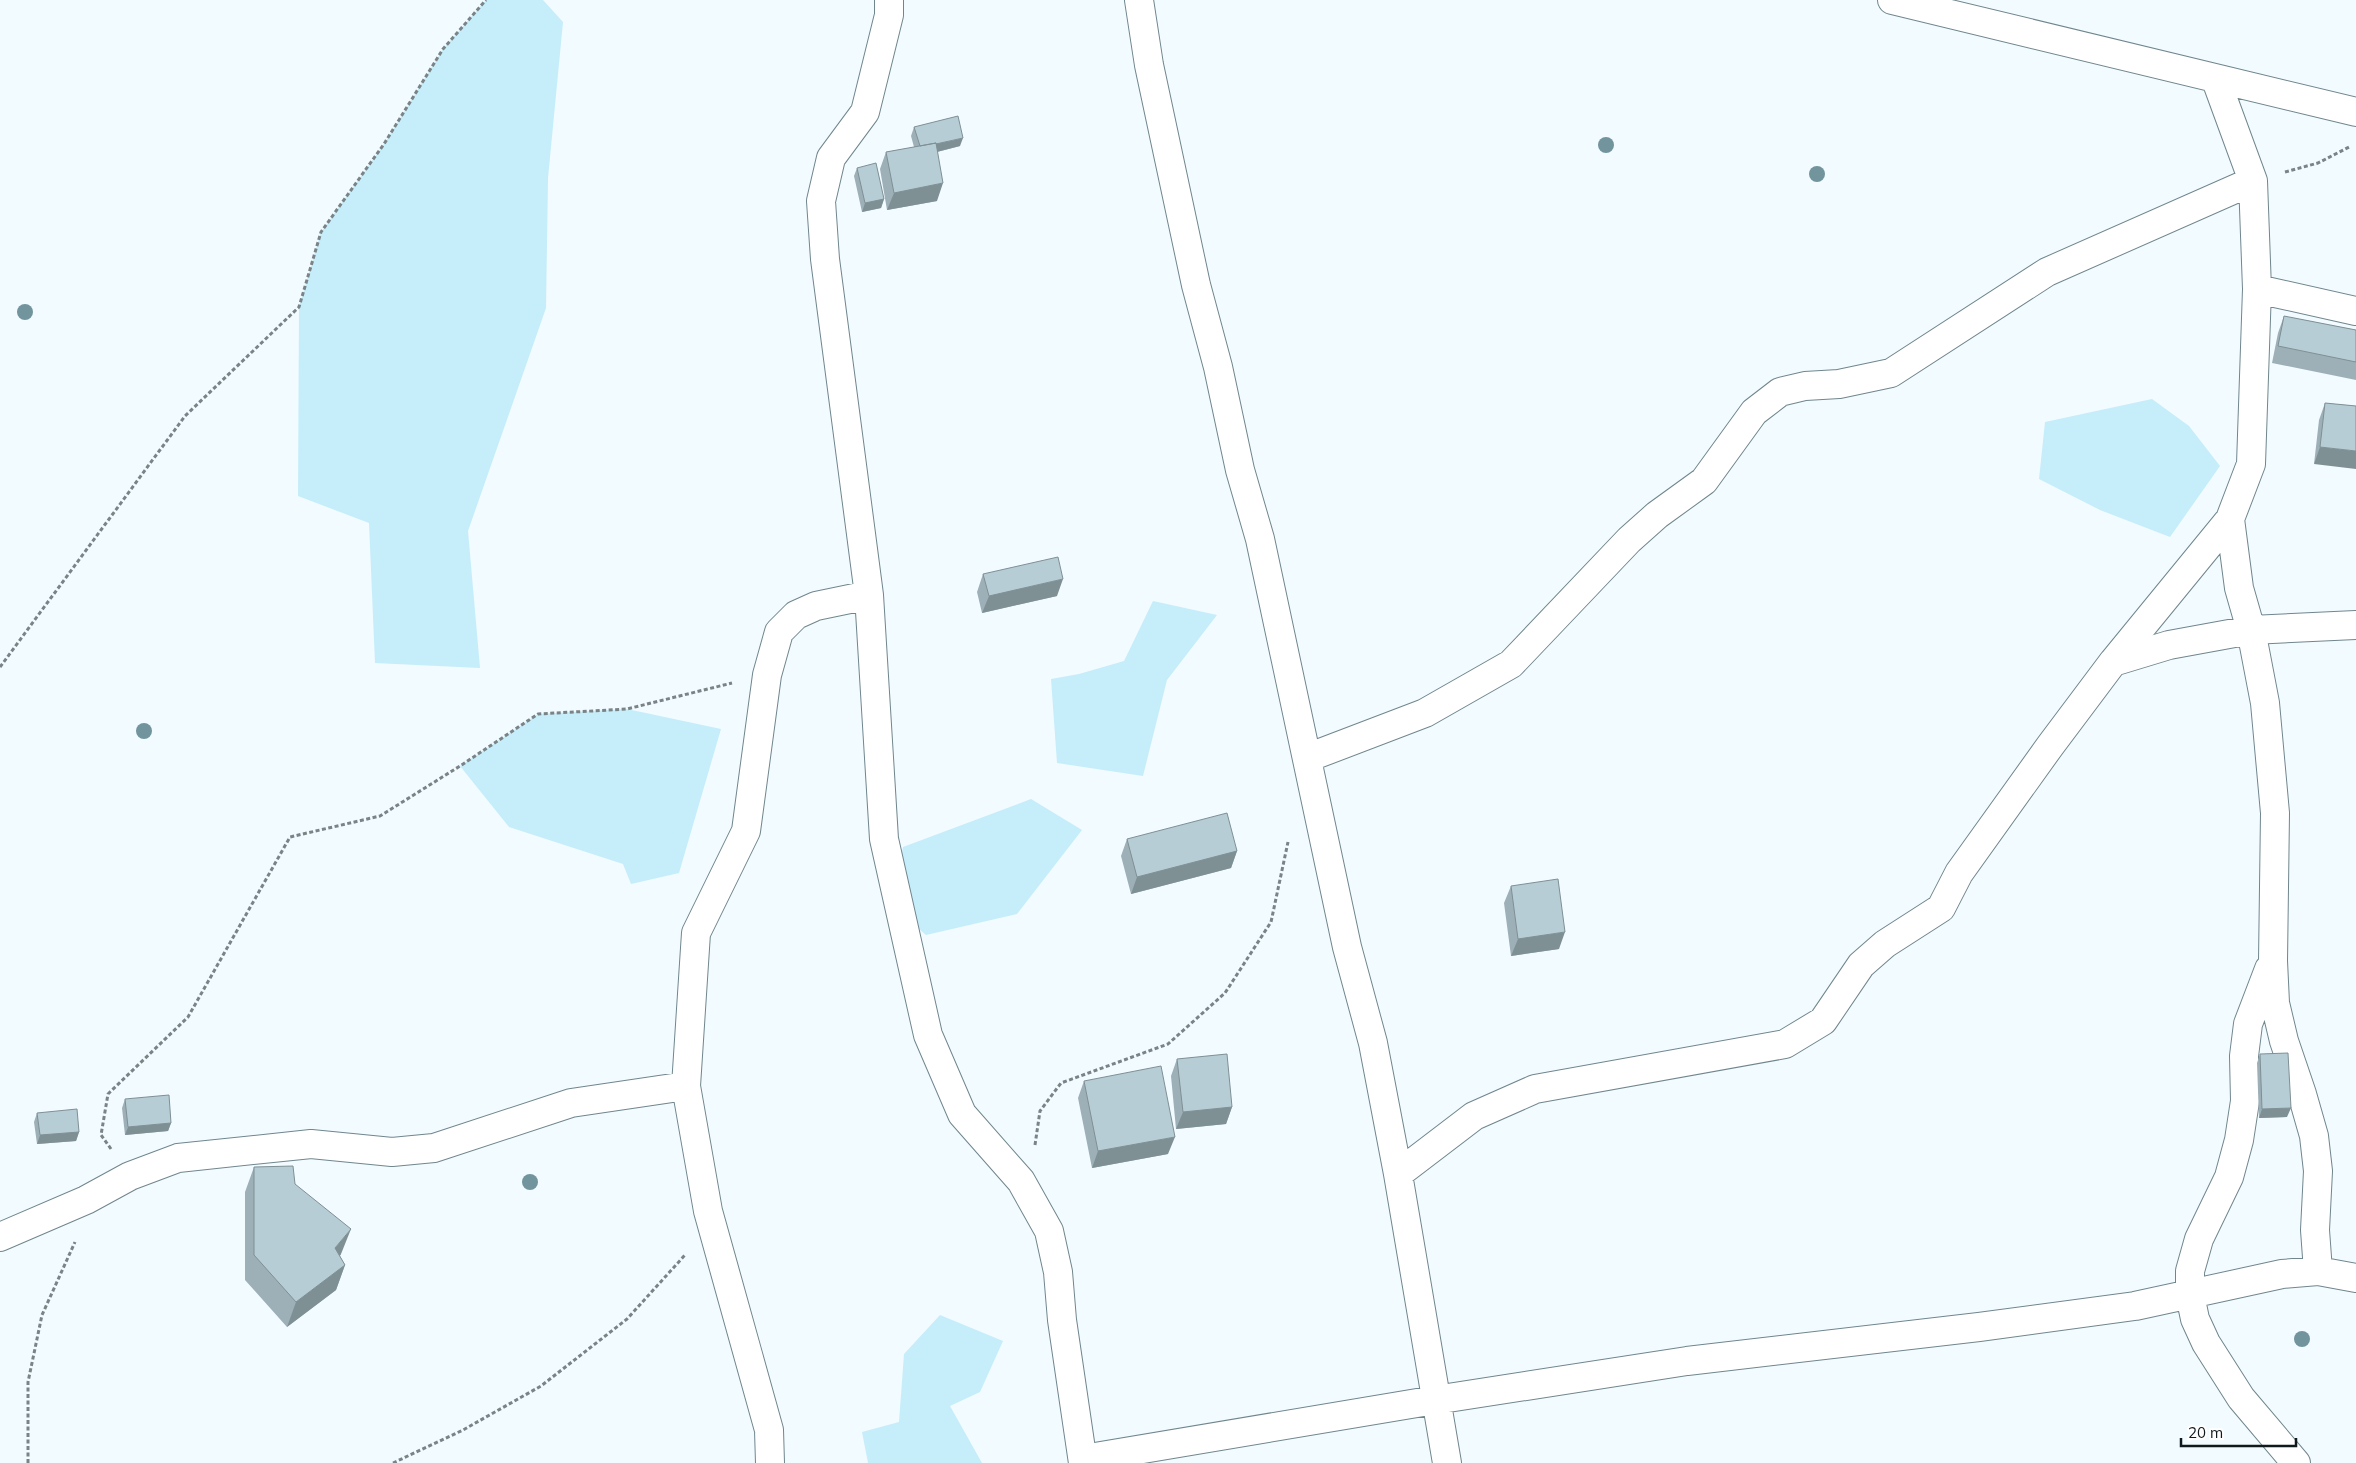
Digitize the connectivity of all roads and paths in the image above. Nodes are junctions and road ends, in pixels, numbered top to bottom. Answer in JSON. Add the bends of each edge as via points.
{"nodes":[{"id":1,"x":486,"y":0,"type":"edge"},
{"id":2,"x":889,"y":0,"type":"edge"},
{"id":3,"x":1139,"y":0,"type":"edge"},
{"id":4,"x":1892,"y":0,"type":"edge"},
{"id":5,"x":1954,"y":8,"type":"edge"},
{"id":6,"x":2216,"y":80,"type":"junction"},
{"id":7,"x":2356,"y":112,"type":"edge"},
{"id":8,"x":2356,"y":143,"type":"edge"},
{"id":9,"x":2253,"y":181,"type":"junction"},
{"id":10,"x":2257,"y":289,"type":"junction"},
{"id":11,"x":2356,"y":311,"type":"edge"},
{"id":12,"x":2230,"y":519,"type":"junction"},
{"id":13,"x":869,"y":595,"type":"junction"},
{"id":14,"x":2356,"y":625,"type":"edge"},
{"id":15,"x":2251,"y":630,"type":"junction"},
{"id":16,"x":2113,"y":662,"type":"junction"},
{"id":17,"x":0,"y":667,"type":"edge"},
{"id":18,"x":767,"y":675,"type":"junction"},
{"id":19,"x":1306,"y":758,"type":"junction"},
{"id":20,"x":1290,"y":835,"type":"dead end"},
{"id":21,"x":2273,"y":961,"type":"junction"},
{"id":22,"x":686,"y":1086,"type":"junction"},
{"id":23,"x":1398,"y":1174,"type":"junction"},
{"id":24,"x":130,"y":1176,"type":"junction"},
{"id":25,"x":1021,"y":1180,"type":"junction"},
{"id":26,"x":86,"y":1200,"type":"junction"},
{"id":27,"x":708,"y":1211,"type":"junction"},
{"id":28,"x":0,"y":1237,"type":"edge"},
{"id":29,"x":2318,"y":1271,"type":"junction"},
{"id":30,"x":2356,"y":1278,"type":"edge"},
{"id":31,"x":2190,"y":1295,"type":"junction"},
{"id":32,"x":1435,"y":1400,"type":"junction"},
{"id":33,"x":1083,"y":1461,"type":"edge"},
{"id":34,"x":28,"y":1463,"type":"edge"},
{"id":35,"x":393,"y":1463,"type":"edge"},
{"id":36,"x":770,"y":1463,"type":"edge"},
{"id":37,"x":1447,"y":1463,"type":"edge"},
{"id":38,"x":2296,"y":1463,"type":"edge"}],
"edges":[{"from":1,"to":17,"type":"path","via":[[443,49],[384,144],[321,232],[299,307],[185,416]]},
{"from":2,"to":13,"type":"street","via":[[889,15],[866,112],[831,158],[821,201]]},
{"from":3,"to":19,"type":"street","via":[[1152,83],[1194,276],[1240,470],[1260,539]]},
{"from":4,"to":5,"type":"street"},
{"from":5,"to":6,"type":"street"},
{"from":6,"to":7,"type":"street"},
{"from":6,"to":9,"type":"street"},
{"from":8,"to":9,"type":"path","via":[[2318,163]]},
{"from":9,"to":10,"type":"street"},
{"from":9,"to":19,"type":"street","via":[[2047,272],[1891,373],[1780,392],[1754,412],[1704,481],[1657,515],[1630,540],[1511,664],[1425,713]]},
{"from":10,"to":11,"type":"street"},
{"from":10,"to":12,"type":"street","via":[[2251,464]]},
{"from":12,"to":15,"type":"street","via":[[2239,588]]},
{"from":12,"to":16,"type":"street"},
{"from":13,"to":18,"type":"street","via":[[816,606],[796,615],[779,632]]},
{"from":13,"to":25,"type":"street","via":[[884,839],[928,1035],[962,1114]]},
{"from":14,"to":15,"type":"street"},
{"from":15,"to":16,"type":"street","via":[[2169,644]]},
{"from":15,"to":21,"type":"street","via":[[2265,703],[2275,813]]},
{"from":16,"to":23,"type":"street","via":[[1959,873],[1941,908],[1885,944],[1861,965],[1823,1022],[1785,1044],[1535,1089],[1474,1116]]},
{"from":18,"to":22,"type":"street","via":[[746,831],[696,933]]},
{"from":18,"to":24,"type":"path","via":[[627,709],[538,714],[380,816],[290,838],[188,1017],[108,1094],[101,1134]]},
{"from":19,"to":23,"type":"street","via":[[1347,947],[1373,1043]]},
{"from":20,"to":25,"type":"path","via":[[1271,922],[1225,993],[1168,1044],[1061,1083],[1040,1111],[1033,1156]]},
{"from":21,"to":29,"type":"street","via":[[2275,1003],[2314,1136],[2318,1171],[2315,1230]]},
{"from":21,"to":31,"type":"street","via":[[2248,1024],[2244,1056],[2245,1101],[2239,1140],[2229,1177],[2199,1239],[2190,1271]]},
{"from":22,"to":24,"type":"street","via":[[571,1103],[434,1148],[392,1152],[311,1144],[178,1158]]},
{"from":22,"to":27,"type":"street"},
{"from":23,"to":32,"type":"street"},
{"from":24,"to":26,"type":"street"},
{"from":25,"to":33,"type":"street","via":[[1049,1231],[1058,1272]]},
{"from":26,"to":28,"type":"street"},
{"from":26,"to":34,"type":"path","via":[[74,1244],[42,1315],[28,1382]]},
{"from":27,"to":35,"type":"path","via":[[682,1260],[620,1325],[541,1386],[463,1430]]},
{"from":27,"to":36,"type":"street","via":[[769,1430]]},
{"from":29,"to":30,"type":"street"},
{"from":29,"to":31,"type":"street","via":[[2282,1274]]},
{"from":31,"to":32,"type":"street","via":[[1980,1328],[1687,1361]]},
{"from":31,"to":38,"type":"street","via":[[2206,1344],[2241,1398]]},
{"from":32,"to":33,"type":"street"},
{"from":32,"to":37,"type":"street"}]}
